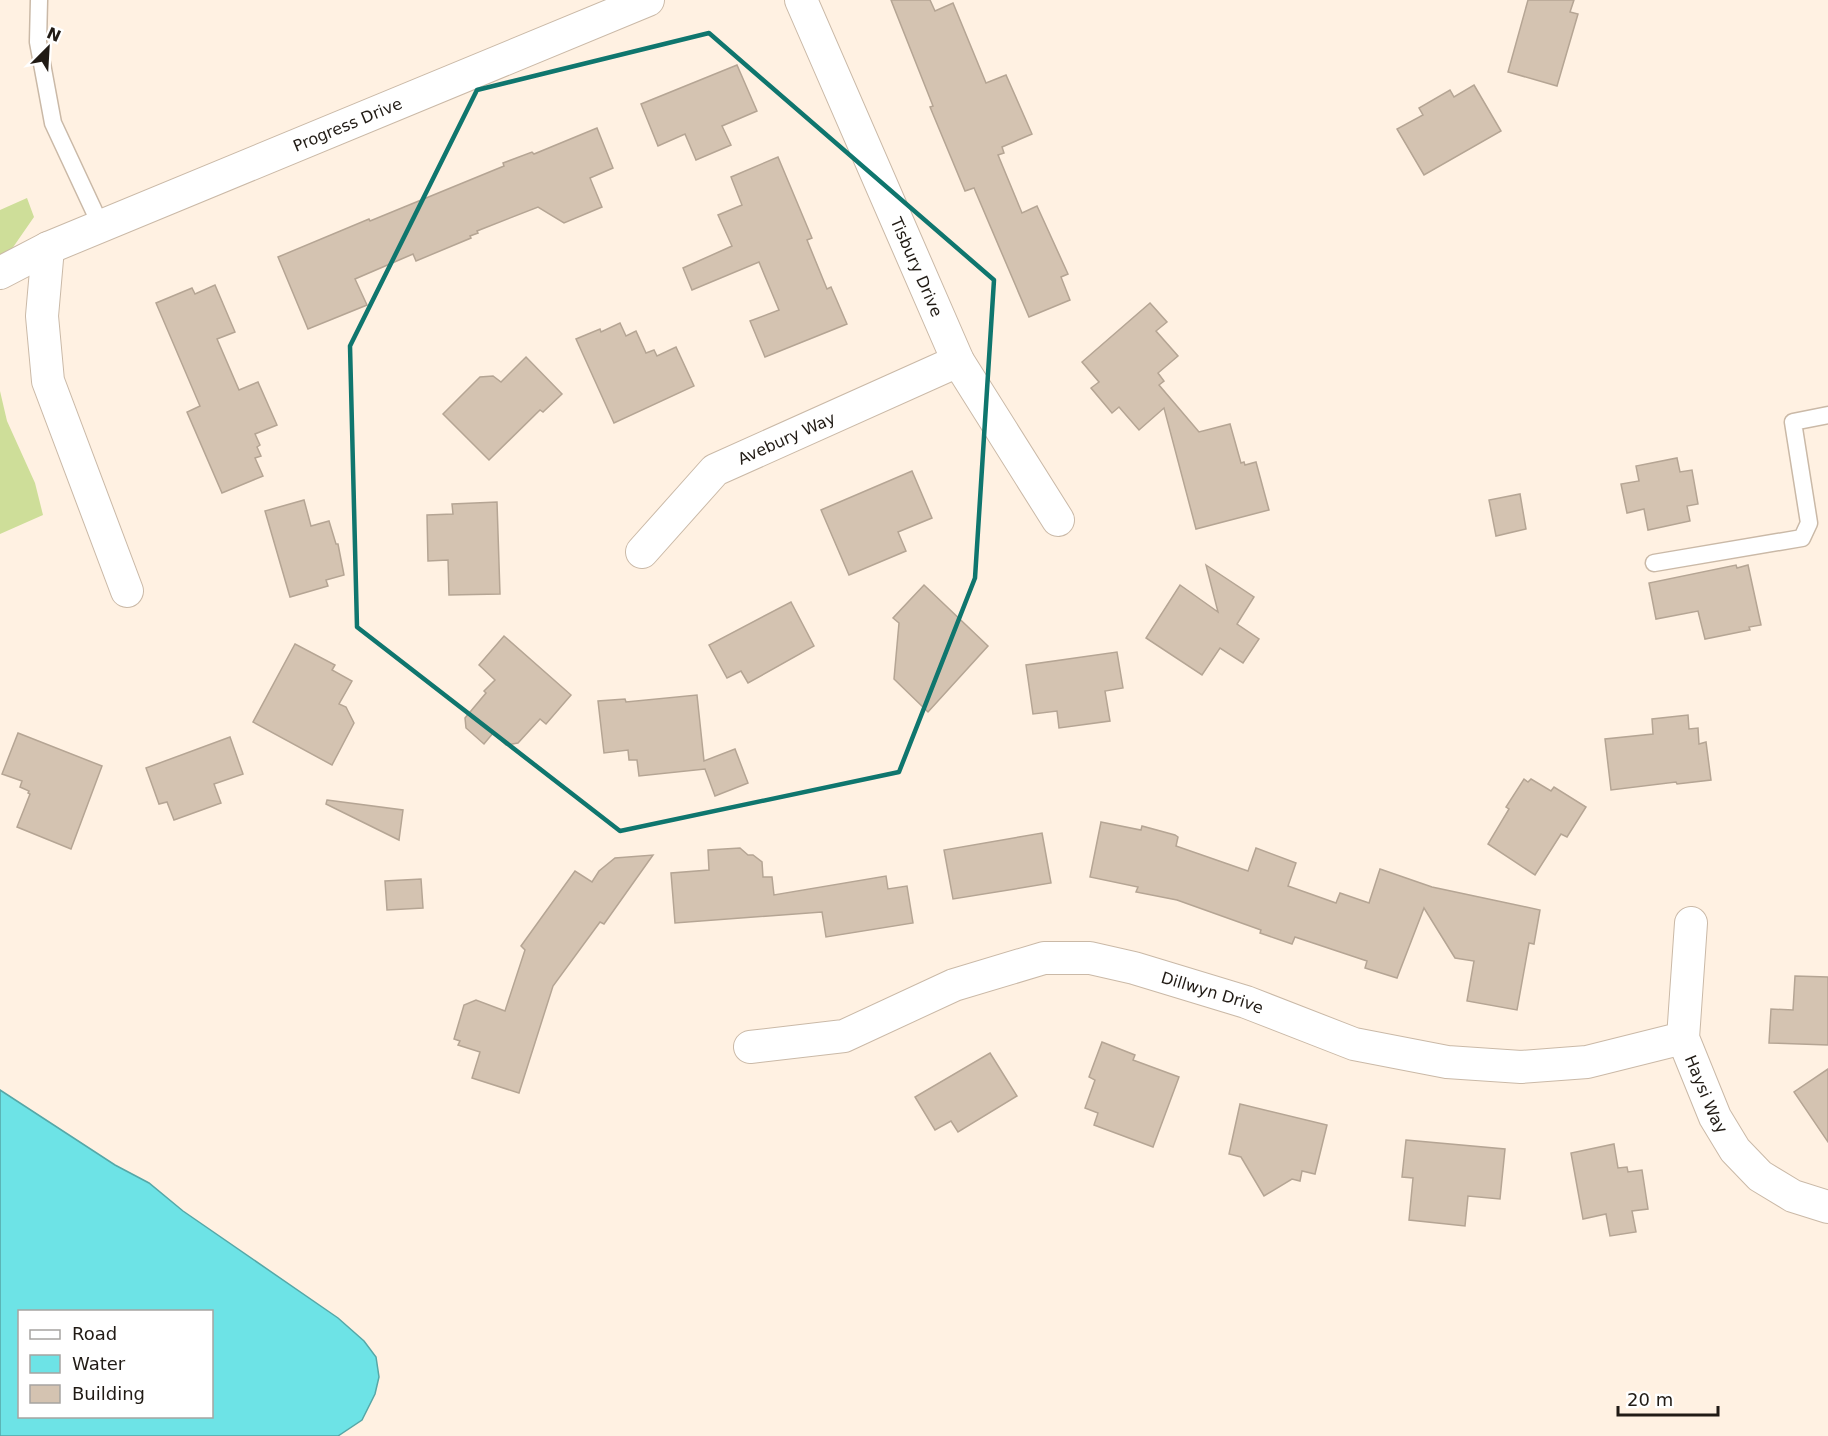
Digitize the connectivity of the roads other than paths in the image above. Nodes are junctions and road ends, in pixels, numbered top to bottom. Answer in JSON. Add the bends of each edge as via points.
{"nodes":[{"id":1,"x":39,"y":0,"type":"edge"},
{"id":2,"x":648,"y":0,"type":"edge"},
{"id":3,"x":801,"y":0,"type":"edge"},
{"id":4,"x":101,"y":226,"type":"junction"},
{"id":5,"x":48,"y":248,"type":"junction"},
{"id":6,"x":0,"y":273,"type":"edge"},
{"id":7,"x":958,"y":362,"type":"junction"},
{"id":8,"x":1828,"y":415,"type":"edge"},
{"id":9,"x":1058,"y":520,"type":"dead end"},
{"id":10,"x":642,"y":552,"type":"dead end"},
{"id":11,"x":1654,"y":563,"type":"dead end"},
{"id":12,"x":127,"y":591,"type":"dead end"},
{"id":13,"x":1692,"y":924,"type":"dead end"},
{"id":14,"x":1683,"y":1038,"type":"junction"},
{"id":15,"x":750,"y":1047,"type":"dead end"},
{"id":16,"x":1828,"y":1207,"type":"edge"}],
"edges":[{"from":1,"to":4,"type":"lane","via":[[38,42],[53,123]]},
{"from":2,"to":4,"type":"street","name":"Progress Drive"},
{"from":3,"to":7,"type":"street","name":"Tisbury Drive"},
{"from":4,"to":5,"type":"street","name":"Progress Drive"},
{"from":5,"to":6,"type":"street","name":"Progress Drive"},
{"from":5,"to":12,"type":"street","via":[[42,316],[48,381]]},
{"from":7,"to":9,"type":"street","name":"Tisbury Drive"},
{"from":7,"to":10,"type":"street","name":"Avebury Way","via":[[715,470]]},
{"from":8,"to":11,"type":"lane","via":[[1793,422],[1809,523],[1802,538]]},
{"from":13,"to":14,"type":"street","name":"Haysi Way"},
{"from":14,"to":15,"type":"street","name":"Dillwyn Drive","via":[[1587,1062],[1521,1067],[1447,1062],[1354,1044],[1246,1002],[1134,968],[1090,958],[1044,958],[954,985],[844,1036]]},
{"from":14,"to":16,"type":"street","name":"Haysi Way","via":[[1715,1117],[1735,1150],[1760,1176],[1793,1196]]}]}
